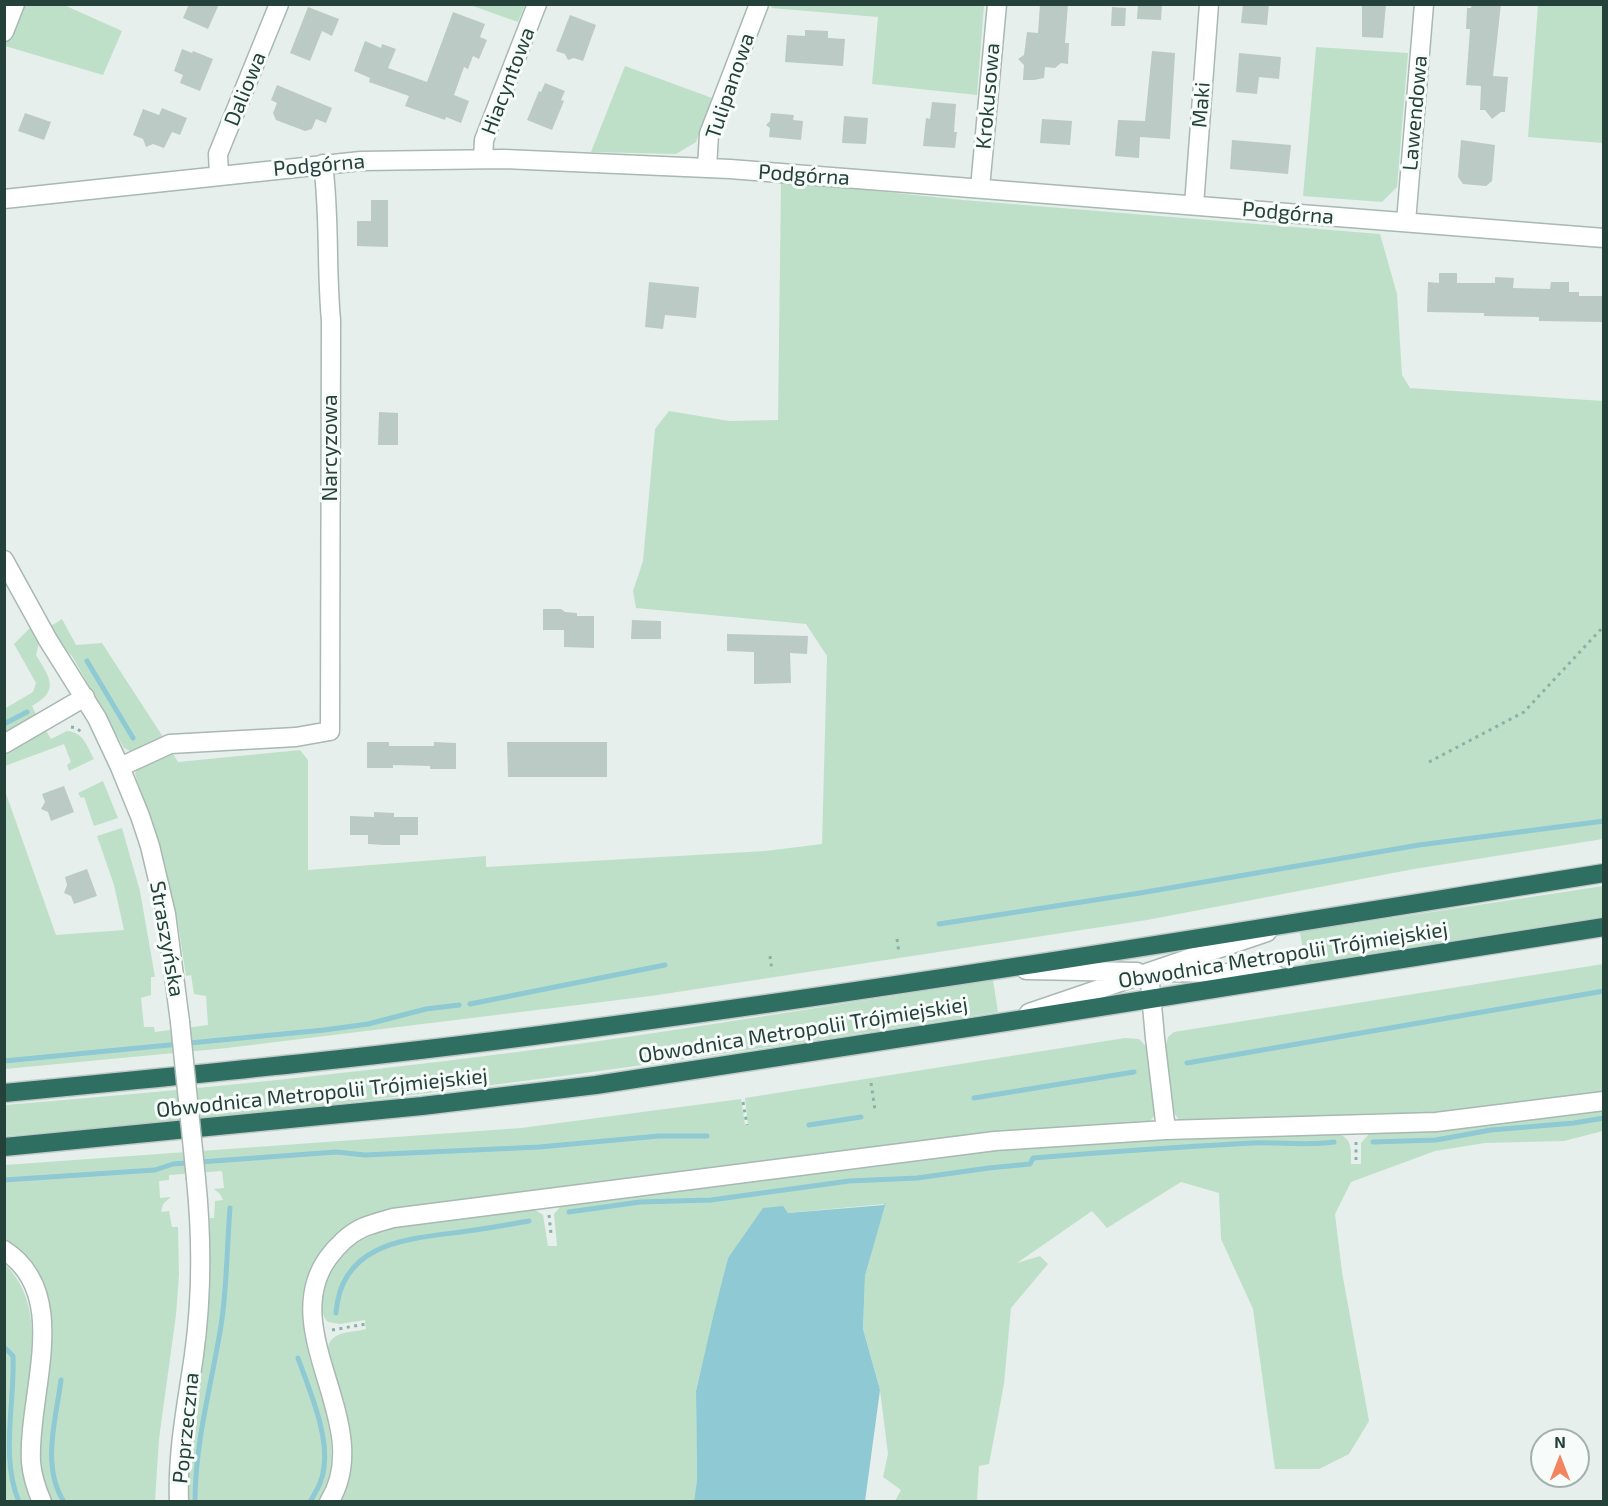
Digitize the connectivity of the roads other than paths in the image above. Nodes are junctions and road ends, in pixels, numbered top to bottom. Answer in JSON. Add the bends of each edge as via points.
{"nodes":[{"id":1,"x":15,"y":4,"type":"edge"},
{"id":2,"x":279,"y":4,"type":"edge"},
{"id":3,"x":537,"y":4,"type":"edge"},
{"id":4,"x":759,"y":4,"type":"edge"},
{"id":5,"x":996,"y":4,"type":"edge"},
{"id":6,"x":1209,"y":4,"type":"edge"},
{"id":7,"x":1424,"y":4,"type":"edge"},
{"id":8,"x":4,"y":32,"type":"edge"},
{"id":9,"x":483,"y":159,"type":"junction"},
{"id":10,"x":322,"y":164,"type":"junction"},
{"id":11,"x":708,"y":168,"type":"junction"},
{"id":12,"x":219,"y":175,"type":"junction"},
{"id":13,"x":980,"y":189,"type":"junction"},
{"id":14,"x":4,"y":200,"type":"edge"},
{"id":15,"x":1194,"y":205,"type":"junction"},
{"id":16,"x":1406,"y":222,"type":"junction"},
{"id":17,"x":1604,"y":238,"type":"edge"},
{"id":18,"x":4,"y":560,"type":"edge"},
{"id":19,"x":85,"y":697,"type":"junction"},
{"id":20,"x":4,"y":744,"type":"edge"},
{"id":21,"x":120,"y":767,"type":"junction"},
{"id":22,"x":1604,"y":873,"type":"edge"},
{"id":23,"x":1300,"y":922,"type":"junction"},
{"id":24,"x":1604,"y":927,"type":"edge"},
{"id":25,"x":991,"y":969,"type":"junction"},
{"id":26,"x":1149,"y":972,"type":"junction"},
{"id":27,"x":1308,"y":975,"type":"junction"},
{"id":28,"x":1151,"y":999,"type":"junction"},
{"id":29,"x":999,"y":1023,"type":"junction"},
{"id":30,"x":4,"y":1093,"type":"edge"},
{"id":31,"x":1604,"y":1101,"type":"edge"},
{"id":32,"x":1166,"y":1130,"type":"junction"},
{"id":33,"x":4,"y":1148,"type":"edge"},
{"id":34,"x":4,"y":1250,"type":"edge"},
{"id":35,"x":194,"y":1354,"type":"joint"},
{"id":36,"x":42,"y":1502,"type":"edge"},
{"id":37,"x":179,"y":1502,"type":"edge"},
{"id":38,"x":329,"y":1502,"type":"edge"}],
"edges":[{"from":1,"to":8,"type":"street"},
{"from":2,"to":12,"type":"street","name":"Daliowa","via":[[218,154]]},
{"from":3,"to":9,"type":"street","name":"Hiacyntowa","via":[[484,140]]},
{"from":4,"to":11,"type":"street","name":"Tulipanowa","via":[[709,134]]},
{"from":5,"to":13,"type":"street","name":"Krokusowa"},
{"from":6,"to":15,"type":"street","name":"Maki"},
{"from":7,"to":16,"type":"street","name":"Lawendowa"},
{"from":9,"to":10,"type":"street","name":"Podgórna"},
{"from":9,"to":11,"type":"street","name":"Podgórna"},
{"from":10,"to":12,"type":"street","name":"Podgórna"},
{"from":10,"to":21,"type":"street","name":"Narcyzowa","via":[[331,320],[330,731],[296,737],[170,744]]},
{"from":11,"to":13,"type":"street","name":"Podgórna"},
{"from":12,"to":14,"type":"street","name":"Podgórna"},
{"from":13,"to":15,"type":"street","name":"Podgórna"},
{"from":15,"to":16,"type":"street","name":"Podgórna"},
{"from":16,"to":17,"type":"street","name":"Podgórna"},
{"from":18,"to":19,"type":"street","name":"Straszyńska"},
{"from":19,"to":20,"type":"street"},
{"from":19,"to":21,"type":"street","name":"Straszyńska"},
{"from":21,"to":35,"type":"street","name":"Straszyńska","bridge":true,"via":[[150,846],[166,914],[180,1022],[200,1224]]},
{"from":22,"to":23,"type":"highway","name":"Obwodnica Metropolii Trójmiejskiej"},
{"from":23,"to":25,"type":"highway","name":"Obwodnica Metropolii Trójmiejskiej"},
{"from":23,"to":26,"type":"street"},
{"from":24,"to":27,"type":"highway","name":"Obwodnica Metropolii Trójmiejskiej"},
{"from":25,"to":26,"type":"street"},
{"from":25,"to":30,"type":"highway","name":"Obwodnica Metropolii Trójmiejskiej","via":[[593,1028],[294,1065]]},
{"from":26,"to":27,"type":"street"},
{"from":26,"to":28,"type":"street"},
{"from":26,"to":29,"type":"street"},
{"from":27,"to":28,"type":"highway","name":"Obwodnica Metropolii Trójmiejskiej"},
{"from":28,"to":29,"type":"highway","name":"Obwodnica Metropolii Trójmiejskiej"},
{"from":28,"to":32,"type":"street"},
{"from":29,"to":33,"type":"highway","name":"Obwodnica Metropolii Trójmiejskiej","via":[[596,1085]]},
{"from":31,"to":32,"type":"street","via":[[1436,1122]]},
{"from":32,"to":38,"type":"street","via":[[995,1141],[393,1218],[361,1228],[336,1248],[322,1266],[314,1291],[312,1316],[318,1350],[343,1446],[337,1490]]},
{"from":34,"to":36,"type":"street","via":[[33,1278],[41,1304],[43,1334],[31,1462]]},
{"from":35,"to":37,"type":"street","name":"Poprzeczna","via":[[184,1410]]}]}
